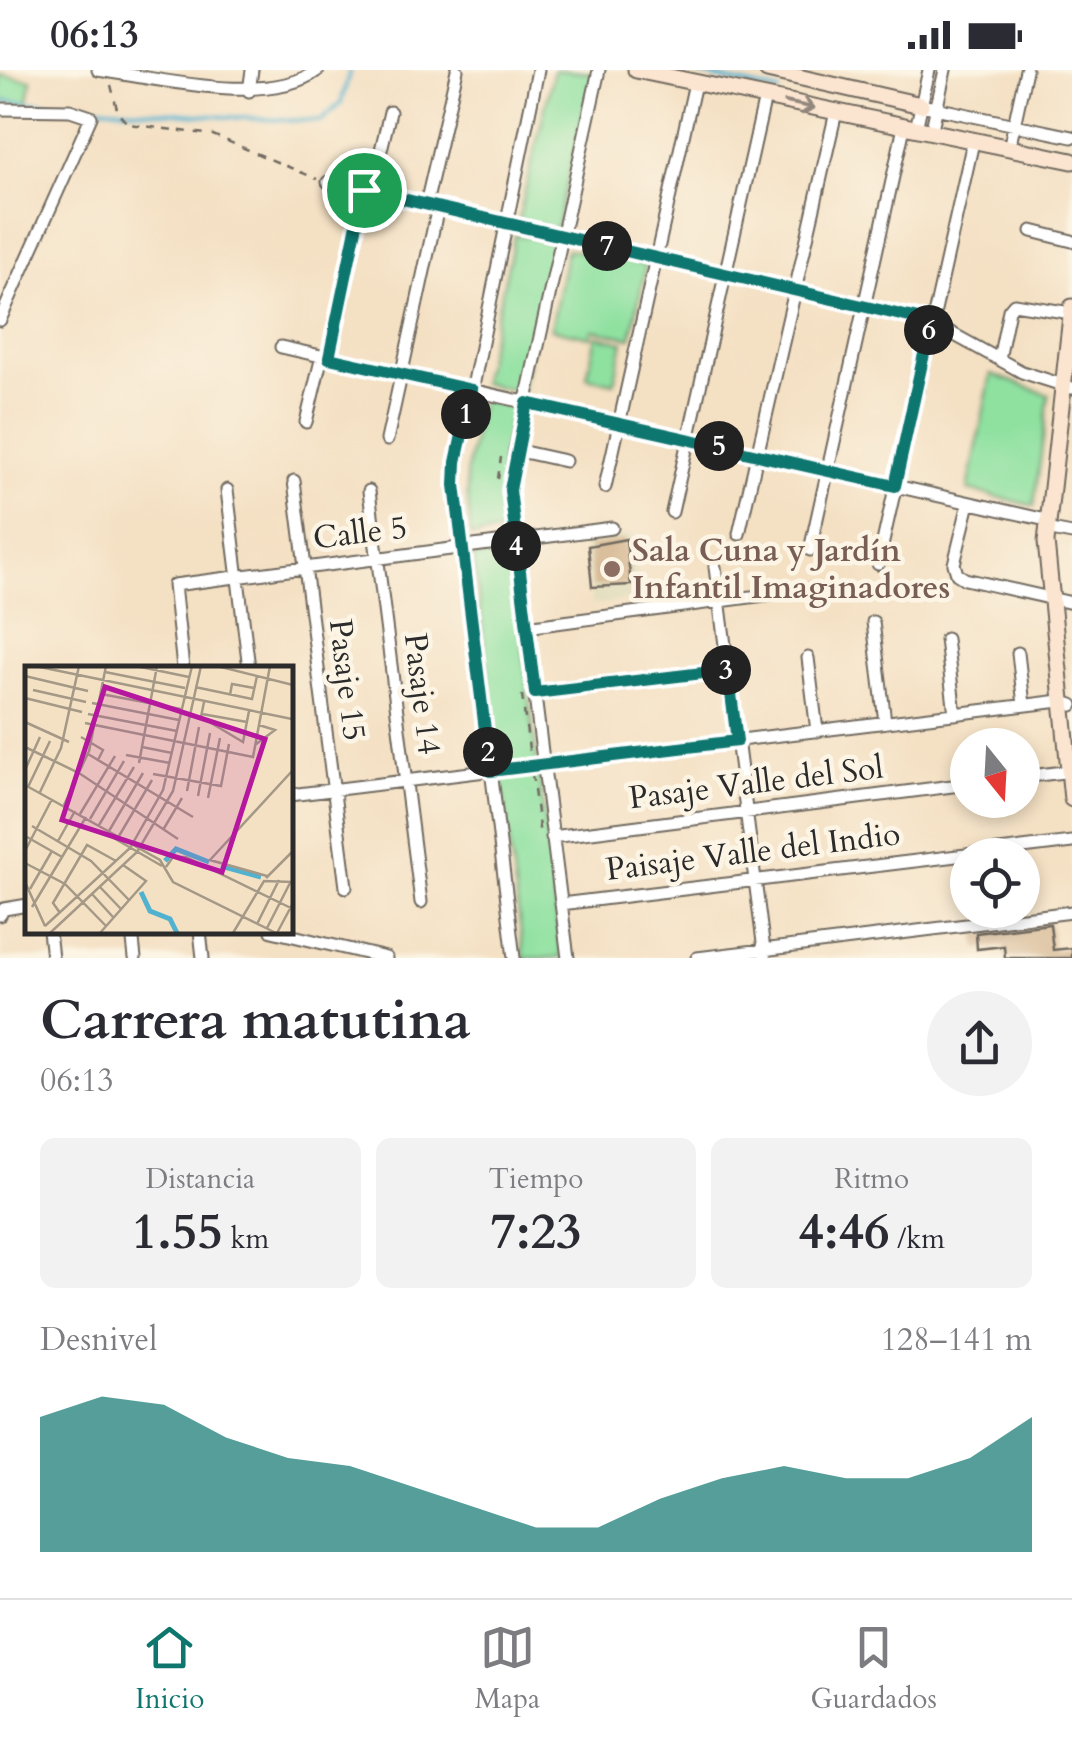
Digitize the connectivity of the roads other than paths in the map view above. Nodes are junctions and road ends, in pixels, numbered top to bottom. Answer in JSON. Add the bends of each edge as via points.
{"nodes":[{"id":1,"x":105,"y":70,"type":"edge"},
{"id":2,"x":252,"y":70,"type":"edge"},
{"id":3,"x":318,"y":70,"type":"edge"},
{"id":4,"x":458,"y":70,"type":"edge"},
{"id":5,"x":538,"y":70,"type":"edge"},
{"id":6,"x":599,"y":70,"type":"edge"},
{"id":7,"x":636,"y":70,"type":"edge"},
{"id":8,"x":767,"y":70,"type":"edge"},
{"id":9,"x":930,"y":70,"type":"edge"},
{"id":10,"x":945,"y":70,"type":"edge"},
{"id":11,"x":1026,"y":70,"type":"edge"},
{"id":12,"x":182,"y":76,"type":"edge"},
{"id":13,"x":695,"y":82,"type":"junction"},
{"id":14,"x":248,"y":91,"type":"junction"},
{"id":15,"x":765,"y":97,"type":"junction"},
{"id":16,"x":929,"y":106,"type":"junction"},
{"id":17,"x":0,"y":109,"type":"edge"},
{"id":18,"x":390,"y":112,"type":"dead end"},
{"id":19,"x":836,"y":112,"type":"junction"},
{"id":20,"x":1014,"y":126,"type":"junction"},
{"id":21,"x":917,"y":130,"type":"junction"},
{"id":22,"x":1072,"y":137,"type":"edge"},
{"id":23,"x":973,"y":142,"type":"junction"},
{"id":24,"x":1009,"y":149,"type":"junction"},
{"id":25,"x":1072,"y":161,"type":"edge"},
{"id":26,"x":328,"y":182,"type":"road end"},
{"id":27,"x":368,"y":191,"type":"junction"},
{"id":28,"x":432,"y":206,"type":"junction"},
{"id":29,"x":508,"y":223,"type":"junction"},
{"id":30,"x":1032,"y":231,"type":"dead end"},
{"id":31,"x":563,"y":236,"type":"junction"},
{"id":32,"x":1072,"y":241,"type":"edge"},
{"id":33,"x":655,"y":258,"type":"junction"},
{"id":34,"x":724,"y":274,"type":"junction"},
{"id":35,"x":793,"y":290,"type":"junction"},
{"id":36,"x":864,"y":306,"type":"junction"},
{"id":37,"x":1072,"y":310,"type":"edge"},
{"id":38,"x":0,"y":320,"type":"edge"},
{"id":39,"x":931,"y":322,"type":"junction"},
{"id":40,"x":281,"y":348,"type":"dead end"},
{"id":41,"x":325,"y":357,"type":"junction"},
{"id":42,"x":1000,"y":359,"type":"junction"},
{"id":43,"x":402,"y":374,"type":"junction"},
{"id":44,"x":1067,"y":387,"type":"edge"},
{"id":45,"x":472,"y":390,"type":"junction"},
{"id":46,"x":527,"y":403,"type":"junction"},
{"id":47,"x":306,"y":422,"type":"dead end"},
{"id":48,"x":620,"y":424,"type":"junction"},
{"id":49,"x":387,"y":440,"type":"dead end"},
{"id":50,"x":688,"y":440,"type":"junction"},
{"id":51,"x":509,"y":449,"type":"junction"},
{"id":52,"x":757,"y":455,"type":"junction"},
{"id":53,"x":565,"y":461,"type":"dead end"},
{"id":54,"x":828,"y":471,"type":"junction"},
{"id":55,"x":294,"y":481,"type":"dead end"},
{"id":56,"x":895,"y":486,"type":"junction"},
{"id":57,"x":606,"y":487,"type":"dead end"},
{"id":58,"x":227,"y":490,"type":"dead end"},
{"id":59,"x":369,"y":492,"type":"dead end"},
{"id":60,"x":969,"y":503,"type":"junction"},
{"id":61,"x":672,"y":512,"type":"dead end"},
{"id":62,"x":1046,"y":525,"type":"junction"},
{"id":63,"x":612,"y":528,"type":"dead end"},
{"id":64,"x":739,"y":534,"type":"dead end"},
{"id":65,"x":1072,"y":534,"type":"edge"},
{"id":66,"x":516,"y":541,"type":"junction"},
{"id":67,"x":462,"y":548,"type":"junction"},
{"id":68,"x":810,"y":550,"type":"dead end"},
{"id":69,"x":377,"y":559,"type":"junction"},
{"id":70,"x":878,"y":564,"type":"dead end"},
{"id":71,"x":715,"y":567,"type":"dead end"},
{"id":72,"x":304,"y":568,"type":"junction"},
{"id":73,"x":238,"y":577,"type":"junction"},
{"id":74,"x":811,"y":589,"type":"dead end"},
{"id":75,"x":1050,"y":599,"type":"junction"},
{"id":76,"x":720,"y":600,"type":"junction"},
{"id":77,"x":1072,"y":603,"type":"edge"},
{"id":78,"x":873,"y":622,"type":"dead end"},
{"id":79,"x":526,"y":627,"type":"junction"},
{"id":80,"x":946,"y":639,"type":"dead end"},
{"id":81,"x":1018,"y":653,"type":"dead end"},
{"id":82,"x":808,"y":658,"type":"dead end"},
{"id":83,"x":183,"y":666,"type":"edge"},
{"id":84,"x":249,"y":666,"type":"edge"},
{"id":85,"x":728,"y":670,"type":"junction"},
{"id":86,"x":528,"y":692,"type":"junction"},
{"id":87,"x":1066,"y":703,"type":"edge"},
{"id":88,"x":1024,"y":706,"type":"junction"},
{"id":89,"x":955,"y":714,"type":"junction"},
{"id":90,"x":885,"y":722,"type":"junction"},
{"id":91,"x":816,"y":731,"type":"junction"},
{"id":92,"x":737,"y":741,"type":"junction"},
{"id":93,"x":537,"y":765,"type":"junction"},
{"id":94,"x":490,"y":771,"type":"junction"},
{"id":95,"x":1070,"y":771,"type":"edge"},
{"id":96,"x":1040,"y":775,"type":"edge"},
{"id":97,"x":405,"y":781,"type":"junction"},
{"id":98,"x":950,"y":786,"type":"edge"},
{"id":99,"x":333,"y":790,"type":"junction"},
{"id":100,"x":292,"y":795,"type":"edge"},
{"id":101,"x":1072,"y":798,"type":"edge"},
{"id":102,"x":747,"y":812,"type":"junction"},
{"id":103,"x":547,"y":840,"type":"junction"},
{"id":104,"x":1072,"y":842,"type":"edge"},
{"id":105,"x":755,"y":880,"type":"junction"},
{"id":106,"x":346,"y":887,"type":"dead end"},
{"id":107,"x":421,"y":902,"type":"dead end"},
{"id":108,"x":561,"y":904,"type":"junction"},
{"id":109,"x":25,"y":906,"type":"edge"},
{"id":110,"x":1072,"y":912,"type":"edge"},
{"id":111,"x":0,"y":915,"type":"edge"},
{"id":112,"x":49,"y":933,"type":"edge"},
{"id":113,"x":132,"y":933,"type":"edge"},
{"id":114,"x":200,"y":933,"type":"edge"},
{"id":115,"x":284,"y":933,"type":"edge"},
{"id":116,"x":764,"y":954,"type":"edge"},
{"id":117,"x":52,"y":958,"type":"edge"},
{"id":118,"x":134,"y":958,"type":"edge"},
{"id":119,"x":203,"y":958,"type":"edge"},
{"id":120,"x":386,"y":958,"type":"edge"},
{"id":121,"x":514,"y":958,"type":"edge"},
{"id":122,"x":568,"y":958,"type":"edge"},
{"id":123,"x":697,"y":958,"type":"edge"}],
"edges":[{"from":1,"to":12,"type":"street"},
{"from":2,"to":14,"type":"street"},
{"from":3,"to":14,"type":"street","via":[[296,82]]},
{"from":4,"to":28,"type":"street"},
{"from":5,"to":29,"type":"street"},
{"from":6,"to":31,"type":"street"},
{"from":7,"to":13,"type":"street"},
{"from":8,"to":16,"type":"street"},
{"from":9,"to":16,"type":"street"},
{"from":10,"to":16,"type":"street"},
{"from":11,"to":20,"type":"street"},
{"from":12,"to":14,"type":"street"},
{"from":13,"to":15,"type":"street"},
{"from":13,"to":33,"type":"street"},
{"from":15,"to":19,"type":"street","one_way":true},
{"from":15,"to":34,"type":"street"},
{"from":16,"to":20,"type":"street"},
{"from":16,"to":21,"type":"street"},
{"from":17,"to":38,"type":"street","via":[[91,116]]},
{"from":18,"to":27,"type":"street"},
{"from":19,"to":21,"type":"street"},
{"from":19,"to":35,"type":"street"},
{"from":20,"to":22,"type":"street"},
{"from":20,"to":24,"type":"street"},
{"from":21,"to":23,"type":"street"},
{"from":21,"to":36,"type":"street"},
{"from":23,"to":24,"type":"street"},
{"from":23,"to":39,"type":"street"},
{"from":24,"to":25,"type":"street"},
{"from":26,"to":27,"type":"street"},
{"from":27,"to":28,"type":"street"},
{"from":27,"to":41,"type":"street"},
{"from":28,"to":29,"type":"street"},
{"from":28,"to":43,"type":"street"},
{"from":29,"to":31,"type":"street"},
{"from":29,"to":45,"type":"street"},
{"from":30,"to":32,"type":"street"},
{"from":31,"to":33,"type":"street"},
{"from":31,"to":46,"type":"street"},
{"from":33,"to":34,"type":"street"},
{"from":33,"to":48,"type":"street"},
{"from":34,"to":35,"type":"street"},
{"from":34,"to":50,"type":"street"},
{"from":35,"to":36,"type":"street"},
{"from":35,"to":52,"type":"street"},
{"from":36,"to":39,"type":"street"},
{"from":36,"to":54,"type":"street"},
{"from":37,"to":42,"type":"street","via":[[1014,304]]},
{"from":37,"to":44,"type":"street"},
{"from":39,"to":42,"type":"street"},
{"from":39,"to":56,"type":"street"},
{"from":40,"to":41,"type":"street"},
{"from":41,"to":43,"type":"street"},
{"from":41,"to":47,"type":"street"},
{"from":42,"to":44,"type":"street"},
{"from":43,"to":45,"type":"street"},
{"from":43,"to":49,"type":"street"},
{"from":44,"to":62,"type":"street"},
{"from":45,"to":46,"type":"street"},
{"from":45,"to":67,"type":"street","via":[[454,474]]},
{"from":46,"to":48,"type":"street"},
{"from":46,"to":51,"type":"street"},
{"from":48,"to":50,"type":"street"},
{"from":48,"to":57,"type":"street"},
{"from":50,"to":52,"type":"street"},
{"from":50,"to":61,"type":"street"},
{"from":51,"to":53,"type":"street"},
{"from":51,"to":66,"type":"street"},
{"from":52,"to":54,"type":"street"},
{"from":52,"to":64,"type":"street"},
{"from":54,"to":56,"type":"street"},
{"from":54,"to":68,"type":"street"},
{"from":55,"to":72,"type":"street","name":"Pasaje 15"},
{"from":56,"to":60,"type":"street"},
{"from":56,"to":70,"type":"street"},
{"from":58,"to":73,"type":"street"},
{"from":59,"to":69,"type":"street","name":"Pasaje 14"},
{"from":60,"to":62,"type":"street"},
{"from":60,"to":75,"type":"street","via":[[957,574]]},
{"from":62,"to":65,"type":"street"},
{"from":62,"to":75,"type":"street"},
{"from":63,"to":66,"type":"street","name":"Calle 5"},
{"from":66,"to":67,"type":"street","name":"Calle 5"},
{"from":66,"to":79,"type":"street"},
{"from":67,"to":69,"type":"street","name":"Calle 5"},
{"from":67,"to":94,"type":"street"},
{"from":69,"to":72,"type":"street","name":"Calle 5"},
{"from":69,"to":97,"type":"street","name":"Pasaje 14"},
{"from":71,"to":76,"type":"street"},
{"from":72,"to":73,"type":"street","name":"Calle 5"},
{"from":72,"to":99,"type":"street","name":"Pasaje 15"},
{"from":73,"to":83,"type":"street","name":"Calle 5","via":[[174,585]]},
{"from":73,"to":84,"type":"street"},
{"from":74,"to":76,"type":"street"},
{"from":75,"to":77,"type":"street"},
{"from":75,"to":87,"type":"street"},
{"from":76,"to":79,"type":"street"},
{"from":76,"to":85,"type":"street"},
{"from":78,"to":90,"type":"street"},
{"from":79,"to":86,"type":"street"},
{"from":80,"to":89,"type":"street"},
{"from":81,"to":88,"type":"street"},
{"from":82,"to":91,"type":"street"},
{"from":85,"to":86,"type":"street"},
{"from":85,"to":92,"type":"street"},
{"from":86,"to":93,"type":"street"},
{"from":87,"to":88,"type":"street"},
{"from":87,"to":95,"type":"street"},
{"from":88,"to":89,"type":"street"},
{"from":89,"to":90,"type":"street"},
{"from":90,"to":91,"type":"street"},
{"from":91,"to":92,"type":"street"},
{"from":92,"to":93,"type":"street"},
{"from":92,"to":102,"type":"street"},
{"from":93,"to":94,"type":"street"},
{"from":93,"to":103,"type":"street"},
{"from":94,"to":97,"type":"street"},
{"from":94,"to":121,"type":"street"},
{"from":95,"to":96,"type":"street"},
{"from":95,"to":101,"type":"street"},
{"from":97,"to":99,"type":"street"},
{"from":97,"to":107,"type":"street","name":"Pasaje 14"},
{"from":98,"to":102,"type":"street","name":"Pasaje Valle del Sol"},
{"from":99,"to":100,"type":"street"},
{"from":99,"to":106,"type":"street","name":"Pasaje 15"},
{"from":102,"to":103,"type":"street","name":"Pasaje Valle del Sol"},
{"from":102,"to":105,"type":"street"},
{"from":103,"to":108,"type":"street"},
{"from":104,"to":105,"type":"street","name":"Paisaje Valle del Indio"},
{"from":105,"to":108,"type":"street","name":"Paisaje Valle del Indio"},
{"from":105,"to":116,"type":"street"},
{"from":108,"to":122,"type":"street"},
{"from":109,"to":111,"type":"street"},
{"from":110,"to":116,"type":"street"},
{"from":112,"to":117,"type":"street"},
{"from":113,"to":118,"type":"street"},
{"from":114,"to":119,"type":"street"},
{"from":115,"to":120,"type":"street"},
{"from":116,"to":123,"type":"street"}]}
